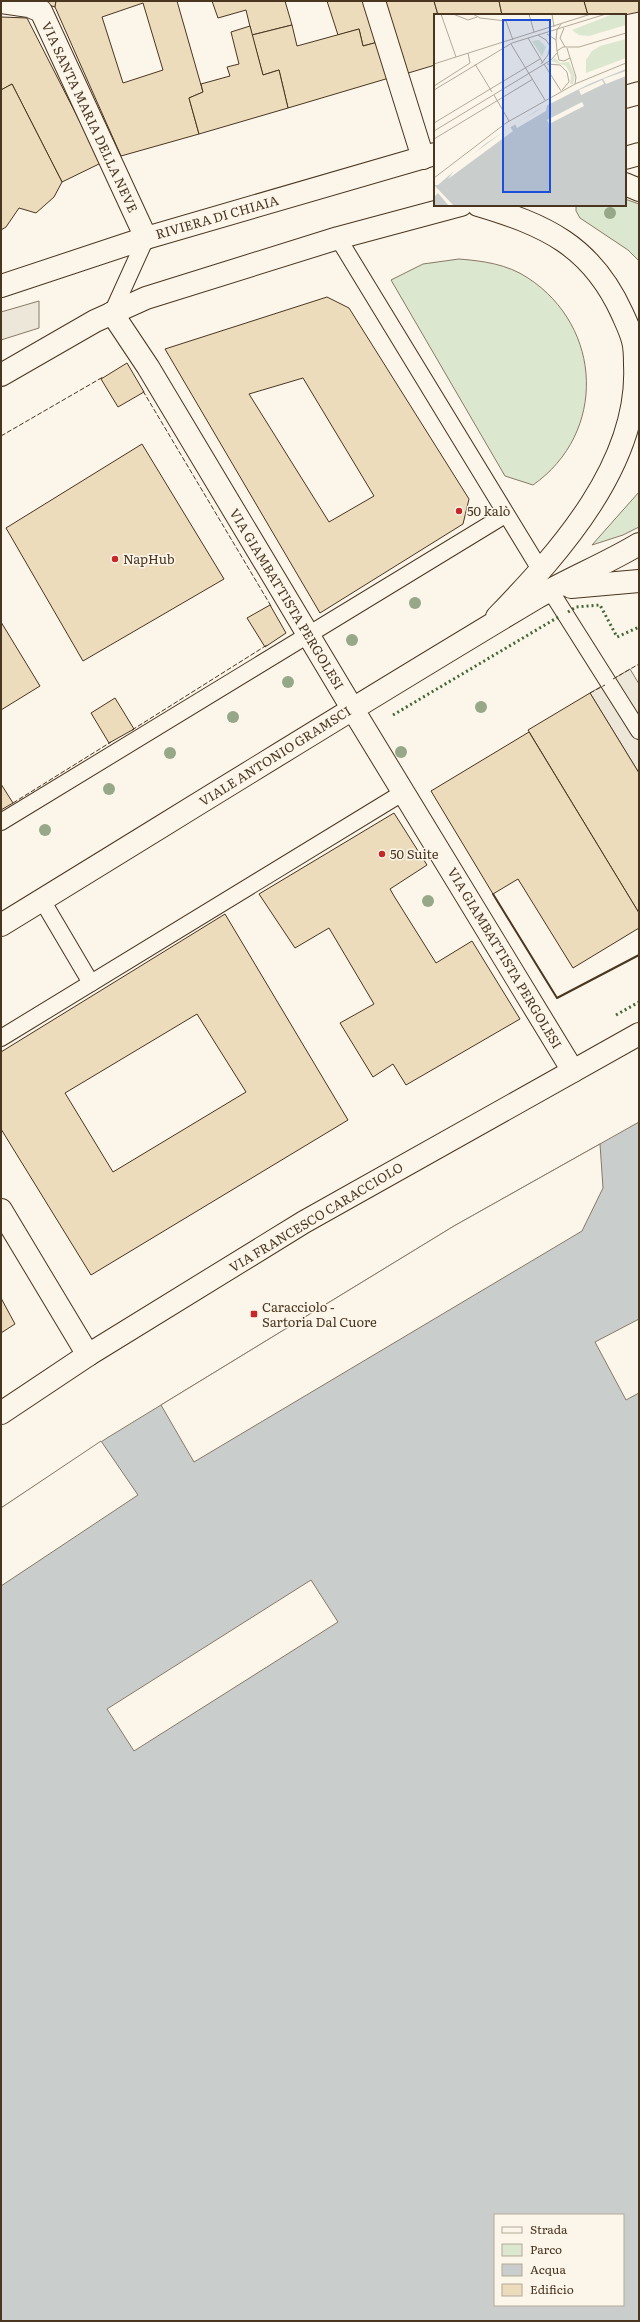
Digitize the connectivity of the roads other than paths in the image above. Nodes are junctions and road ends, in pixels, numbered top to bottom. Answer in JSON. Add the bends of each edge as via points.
{"nodes":[{"id":1,"x":374,"y":1,"type":"edge"},
{"id":2,"x":1,"y":2,"type":"edge"},
{"id":3,"x":639,"y":93,"type":"edge"},
{"id":4,"x":626,"y":97,"type":"edge"},
{"id":5,"x":639,"y":154,"type":"edge"},
{"id":6,"x":429,"y":156,"type":"edge"},
{"id":7,"x":626,"y":158,"type":"edge"},
{"id":8,"x":626,"y":184,"type":"edge"},
{"id":9,"x":639,"y":190,"type":"edge"},
{"id":10,"x":457,"y":206,"type":"edge"},
{"id":11,"x":481,"y":206,"type":"edge"},
{"id":12,"x":146,"y":238,"type":"junction"},
{"id":13,"x":338,"y":238,"type":"junction"},
{"id":14,"x":1,"y":286,"type":"edge"},
{"id":15,"x":112,"y":313,"type":"junction"},
{"id":16,"x":1,"y":375,"type":"edge"},
{"id":17,"x":505,"y":515,"type":"junction"},
{"id":18,"x":639,"y":544,"type":"edge"},
{"id":19,"x":546,"y":581,"type":"junction"},
{"id":20,"x":639,"y":581,"type":"edge"},
{"id":21,"x":309,"y":634,"type":"junction"},
{"id":22,"x":352,"y":708,"type":"junction"},
{"id":23,"x":639,"y":730,"type":"edge"},
{"id":24,"x":404,"y":792,"type":"junction"},
{"id":25,"x":1,"y":822,"type":"edge"},
{"id":26,"x":42,"y":900,"type":"junction"},
{"id":27,"x":1,"y":925,"type":"edge"},
{"id":28,"x":91,"y":983,"type":"junction"},
{"id":29,"x":639,"y":1034,"type":"edge"},
{"id":30,"x":1,"y":1038,"type":"edge"},
{"id":31,"x":573,"y":1071,"type":"junction"},
{"id":32,"x":1,"y":1210,"type":"edge"},
{"id":33,"x":88,"y":1355,"type":"junction"},
{"id":34,"x":1,"y":1413,"type":"edge"}],
"edges":[{"from":1,"to":6,"type":"street"},
{"from":2,"to":12,"type":"street","name":"VIA SANTA MARIA DELLA NEVE","via":[[34,7],[41,11]]},
{"from":3,"to":4,"type":"street"},
{"from":5,"to":7,"type":"street"},
{"from":6,"to":12,"type":"street","name":"RIVIERA DI CHIAIA"},
{"from":8,"to":9,"type":"street"},
{"from":10,"to":13,"type":"street"},
{"from":11,"to":19,"type":"street","via":[[519,218],[557,235],[589,260],[614,296],[633,341],[636,382],[629,426],[612,469]]},
{"from":12,"to":14,"type":"street","name":"RIVIERA DI CHIAIA"},
{"from":12,"to":15,"type":"lane"},
{"from":13,"to":15,"type":"street","via":[[146,298]]},
{"from":13,"to":17,"type":"lane"},
{"from":15,"to":16,"type":"street"},
{"from":15,"to":21,"type":"street","name":"VIA GIAMBATTISTA PERGOLESI","via":[[148,367]]},
{"from":17,"to":19,"type":"lane"},
{"from":17,"to":21,"type":"lane"},
{"from":18,"to":19,"type":"street","via":[[610,562]]},
{"from":19,"to":20,"type":"street"},
{"from":19,"to":22,"type":"street","name":"VIALE ANTONIO GRAMSCI","via":[[488,627]]},
{"from":19,"to":23,"type":"lane"},
{"from":21,"to":22,"type":"street","name":"VIA GIAMBATTISTA PERGOLESI"},
{"from":21,"to":25,"type":"lane"},
{"from":22,"to":24,"type":"street","name":"VIA GIAMBATTISTA PERGOLESI"},
{"from":22,"to":26,"type":"street","name":"VIALE ANTONIO GRAMSCI"},
{"from":24,"to":28,"type":"lane"},
{"from":24,"to":31,"type":"street","name":"VIA GIAMBATTISTA PERGOLESI"},
{"from":26,"to":27,"type":"street","name":"VIALE ANTONIO GRAMSCI"},
{"from":26,"to":28,"type":"lane"},
{"from":28,"to":30,"type":"lane"},
{"from":29,"to":31,"type":"street","name":"VIA FRANCESCO CARACCIOLO"},
{"from":31,"to":33,"type":"street","name":"VIA FRANCESCO CARACCIOLO","via":[[304,1222]]},
{"from":32,"to":33,"type":"street"},
{"from":33,"to":34,"type":"street","name":"VIA FRANCESCO CARACCIOLO"}]}
